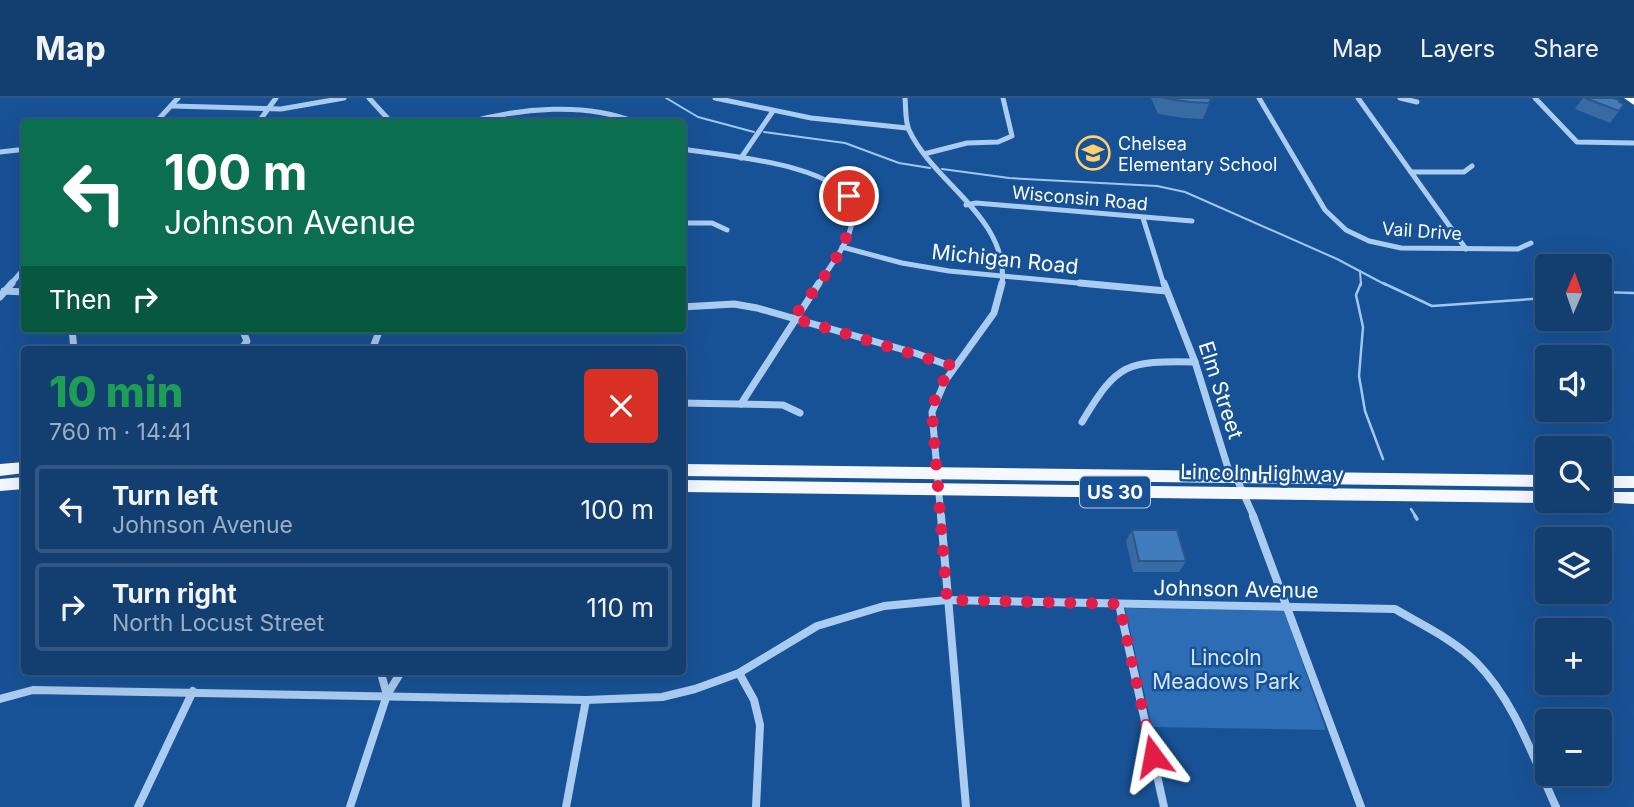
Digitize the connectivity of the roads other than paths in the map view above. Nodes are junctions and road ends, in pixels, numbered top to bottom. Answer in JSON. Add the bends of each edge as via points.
{"nodes":[{"id":1,"x":178,"y":98,"type":"edge"},
{"id":2,"x":276,"y":98,"type":"edge"},
{"id":3,"x":344,"y":98,"type":"edge"},
{"id":4,"x":369,"y":98,"type":"edge"},
{"id":5,"x":715,"y":98,"type":"edge"},
{"id":6,"x":905,"y":98,"type":"edge"},
{"id":7,"x":1003,"y":98,"type":"edge"},
{"id":8,"x":1259,"y":98,"type":"edge"},
{"id":9,"x":1358,"y":98,"type":"edge"},
{"id":10,"x":1400,"y":98,"type":"edge"},
{"id":11,"x":1535,"y":98,"type":"edge"},
{"id":12,"x":1629,"y":98,"type":"edge"},
{"id":13,"x":1417,"y":102,"type":"dead end"},
{"id":14,"x":1634,"y":102,"type":"edge"},
{"id":15,"x":172,"y":106,"type":"junction"},
{"id":16,"x":268,"y":108,"type":"junction"},
{"id":17,"x":773,"y":111,"type":"junction"},
{"id":18,"x":159,"y":119,"type":"edge"},
{"id":19,"x":261,"y":119,"type":"edge"},
{"id":20,"x":388,"y":119,"type":"edge"},
{"id":21,"x":482,"y":119,"type":"edge"},
{"id":22,"x":629,"y":119,"type":"edge"},
{"id":23,"x":907,"y":128,"type":"junction"},
{"id":24,"x":1634,"y":143,"type":"edge"},
{"id":25,"x":18,"y":150,"type":"dead end"},
{"id":26,"x":686,"y":150,"type":"edge"},
{"id":27,"x":0,"y":152,"type":"edge"},
{"id":28,"x":924,"y":154,"type":"junction"},
{"id":29,"x":741,"y":158,"type":"junction"},
{"id":30,"x":1472,"y":166,"type":"dead end"},
{"id":31,"x":1411,"y":172,"type":"junction"},
{"id":32,"x":966,"y":205,"type":"junction"},
{"id":33,"x":1143,"y":218,"type":"junction"},
{"id":34,"x":1192,"y":221,"type":"dead end"},
{"id":35,"x":686,"y":223,"type":"edge"},
{"id":36,"x":727,"y":230,"type":"dead end"},
{"id":37,"x":1531,"y":243,"type":"dead end"},
{"id":38,"x":842,"y":247,"type":"junction"},
{"id":39,"x":1466,"y":249,"type":"junction"},
{"id":40,"x":21,"y":272,"type":"edge"},
{"id":41,"x":1002,"y":276,"type":"junction"},
{"id":42,"x":1166,"y":291,"type":"junction"},
{"id":43,"x":21,"y":292,"type":"edge"},
{"id":44,"x":2,"y":293,"type":"edge"},
{"id":45,"x":686,"y":307,"type":"edge"},
{"id":46,"x":793,"y":318,"type":"junction"},
{"id":47,"x":1195,"y":362,"type":"junction"},
{"id":48,"x":953,"y":366,"type":"junction"},
{"id":49,"x":686,"y":403,"type":"edge"},
{"id":50,"x":741,"y":404,"type":"junction"},
{"id":51,"x":800,"y":413,"type":"dead end"},
{"id":52,"x":1082,"y":422,"type":"dead end"},
{"id":53,"x":21,"y":468,"type":"edge"},
{"id":54,"x":0,"y":470,"type":"edge"},
{"id":55,"x":686,"y":470,"type":"edge"},
{"id":56,"x":1236,"y":477,"type":"junction"},
{"id":57,"x":936,"y":481,"type":"junction"},
{"id":58,"x":1535,"y":481,"type":"edge"},
{"id":59,"x":1612,"y":482,"type":"edge"},
{"id":60,"x":1634,"y":482,"type":"edge"},
{"id":61,"x":21,"y":483,"type":"edge"},
{"id":62,"x":0,"y":485,"type":"edge"},
{"id":63,"x":686,"y":486,"type":"edge"},
{"id":64,"x":1243,"y":494,"type":"junction"},
{"id":65,"x":1535,"y":497,"type":"edge"},
{"id":66,"x":1612,"y":498,"type":"edge"},
{"id":67,"x":1634,"y":498,"type":"edge"},
{"id":68,"x":947,"y":600,"type":"junction"},
{"id":69,"x":1119,"y":604,"type":"junction"},
{"id":70,"x":1285,"y":607,"type":"junction"},
{"id":71,"x":739,"y":673,"type":"junction"},
{"id":72,"x":383,"y":675,"type":"edge"},
{"id":73,"x":399,"y":675,"type":"edge"},
{"id":74,"x":193,"y":691,"type":"junction"},
{"id":75,"x":387,"y":695,"type":"junction"},
{"id":76,"x":0,"y":699,"type":"edge"},
{"id":77,"x":586,"y":700,"type":"junction"},
{"id":78,"x":138,"y":807,"type":"edge"},
{"id":79,"x":350,"y":807,"type":"edge"},
{"id":80,"x":566,"y":807,"type":"edge"},
{"id":81,"x":756,"y":807,"type":"edge"},
{"id":82,"x":966,"y":807,"type":"edge"},
{"id":83,"x":1164,"y":807,"type":"edge"},
{"id":84,"x":1361,"y":807,"type":"edge"},
{"id":85,"x":1556,"y":807,"type":"edge"}],
"edges":[{"from":1,"to":15,"type":"street"},
{"from":2,"to":16,"type":"street"},
{"from":3,"to":16,"type":"street","via":[[310,108]]},
{"from":4,"to":20,"type":"street"},
{"from":5,"to":17,"type":"street"},
{"from":6,"to":23,"type":"street"},
{"from":7,"to":28,"type":"street","via":[[1012,136]]},
{"from":8,"to":39,"type":"street","name":"Vail Drive","via":[[1325,210],[1339,225],[1393,247]]},
{"from":9,"to":31,"type":"street"},
{"from":10,"to":13,"type":"street"},
{"from":11,"to":24,"type":"street","via":[[1577,142]]},
{"from":12,"to":14,"type":"main road"},
{"from":15,"to":16,"type":"street"},
{"from":15,"to":18,"type":"street"},
{"from":16,"to":19,"type":"street"},
{"from":17,"to":23,"type":"street"},
{"from":17,"to":29,"type":"street"},
{"from":21,"to":22,"type":"street","via":[[528,111],[606,113]]},
{"from":23,"to":28,"type":"street"},
{"from":25,"to":27,"type":"street"},
{"from":26,"to":29,"type":"street"},
{"from":28,"to":32,"type":"street"},
{"from":29,"to":38,"type":"street","via":[[813,174],[849,196],[853,219]]},
{"from":30,"to":31,"type":"street","via":[[1464,172]]},
{"from":31,"to":39,"type":"street"},
{"from":32,"to":33,"type":"street","name":"Wisconsin Road"},
{"from":32,"to":41,"type":"street","via":[[998,245]]},
{"from":33,"to":34,"type":"street","name":"Wisconsin Road"},
{"from":33,"to":42,"type":"street","name":"Elm Street"},
{"from":35,"to":36,"type":"street","via":[[712,223]]},
{"from":37,"to":39,"type":"street","name":"Vail Drive","via":[[1518,248]]},
{"from":38,"to":41,"type":"street","name":"Michigan Road","via":[[916,266]]},
{"from":38,"to":46,"type":"street"},
{"from":40,"to":44,"type":"street"},
{"from":41,"to":42,"type":"street","name":"Michigan Road"},
{"from":41,"to":48,"type":"street","via":[[993,312],[977,341]]},
{"from":42,"to":47,"type":"street","name":"Elm Street"},
{"from":43,"to":44,"type":"street"},
{"from":45,"to":46,"type":"street","via":[[734,304]]},
{"from":46,"to":48,"type":"street"},
{"from":46,"to":50,"type":"street"},
{"from":47,"to":52,"type":"street","via":[[1124,366],[1106,380]]},
{"from":47,"to":56,"type":"street","name":"Elm Street","via":[[1228,468]]},
{"from":48,"to":57,"type":"street","via":[[937,391],[932,412]]},
{"from":49,"to":50,"type":"street"},
{"from":50,"to":51,"type":"street","via":[[783,405]]},
{"from":53,"to":54,"type":"main road"},
{"from":55,"to":57,"type":"main road","name":"Lincoln Highway","number":"US 30"},
{"from":56,"to":57,"type":"main road","name":"Lincoln Highway","number":"US 30"},
{"from":56,"to":58,"type":"main road","name":"Lincoln Highway","number":"US 30"},
{"from":56,"to":64,"type":"street","name":"Elm Street"},
{"from":57,"to":63,"type":"main road","name":"Lincoln Highway","number":"US 30"},
{"from":57,"to":64,"type":"main road","name":"Lincoln Highway","number":"US 30"},
{"from":57,"to":68,"type":"street"},
{"from":59,"to":60,"type":"main road"},
{"from":61,"to":62,"type":"main road"},
{"from":64,"to":65,"type":"main road","name":"Lincoln Highway","number":"US 30"},
{"from":64,"to":70,"type":"street","name":"Elm Street"},
{"from":66,"to":67,"type":"main road"},
{"from":68,"to":69,"type":"street","name":"Johnson Avenue"},
{"from":68,"to":71,"type":"street","name":"Johnson Avenue","via":[[884,606],[817,626]]},
{"from":68,"to":82,"type":"street"},
{"from":69,"to":70,"type":"street","name":"Johnson Avenue"},
{"from":69,"to":83,"type":"street"},
{"from":70,"to":84,"type":"street","name":"Elm Street"},
{"from":70,"to":85,"type":"street","name":"Johnson Avenue","via":[[1395,609],[1451,642],[1477,664],[1496,690]]},
{"from":71,"to":77,"type":"street","name":"Johnson Avenue","via":[[662,697]]},
{"from":71,"to":81,"type":"street","via":[[754,700],[760,725]]},
{"from":72,"to":75,"type":"street"},
{"from":73,"to":75,"type":"street"},
{"from":74,"to":75,"type":"street","name":"Johnson Avenue"},
{"from":74,"to":76,"type":"street","name":"Johnson Avenue","via":[[33,690]]},
{"from":74,"to":78,"type":"street"},
{"from":75,"to":77,"type":"street","name":"Johnson Avenue"},
{"from":75,"to":79,"type":"street"},
{"from":77,"to":80,"type":"street"}]}
